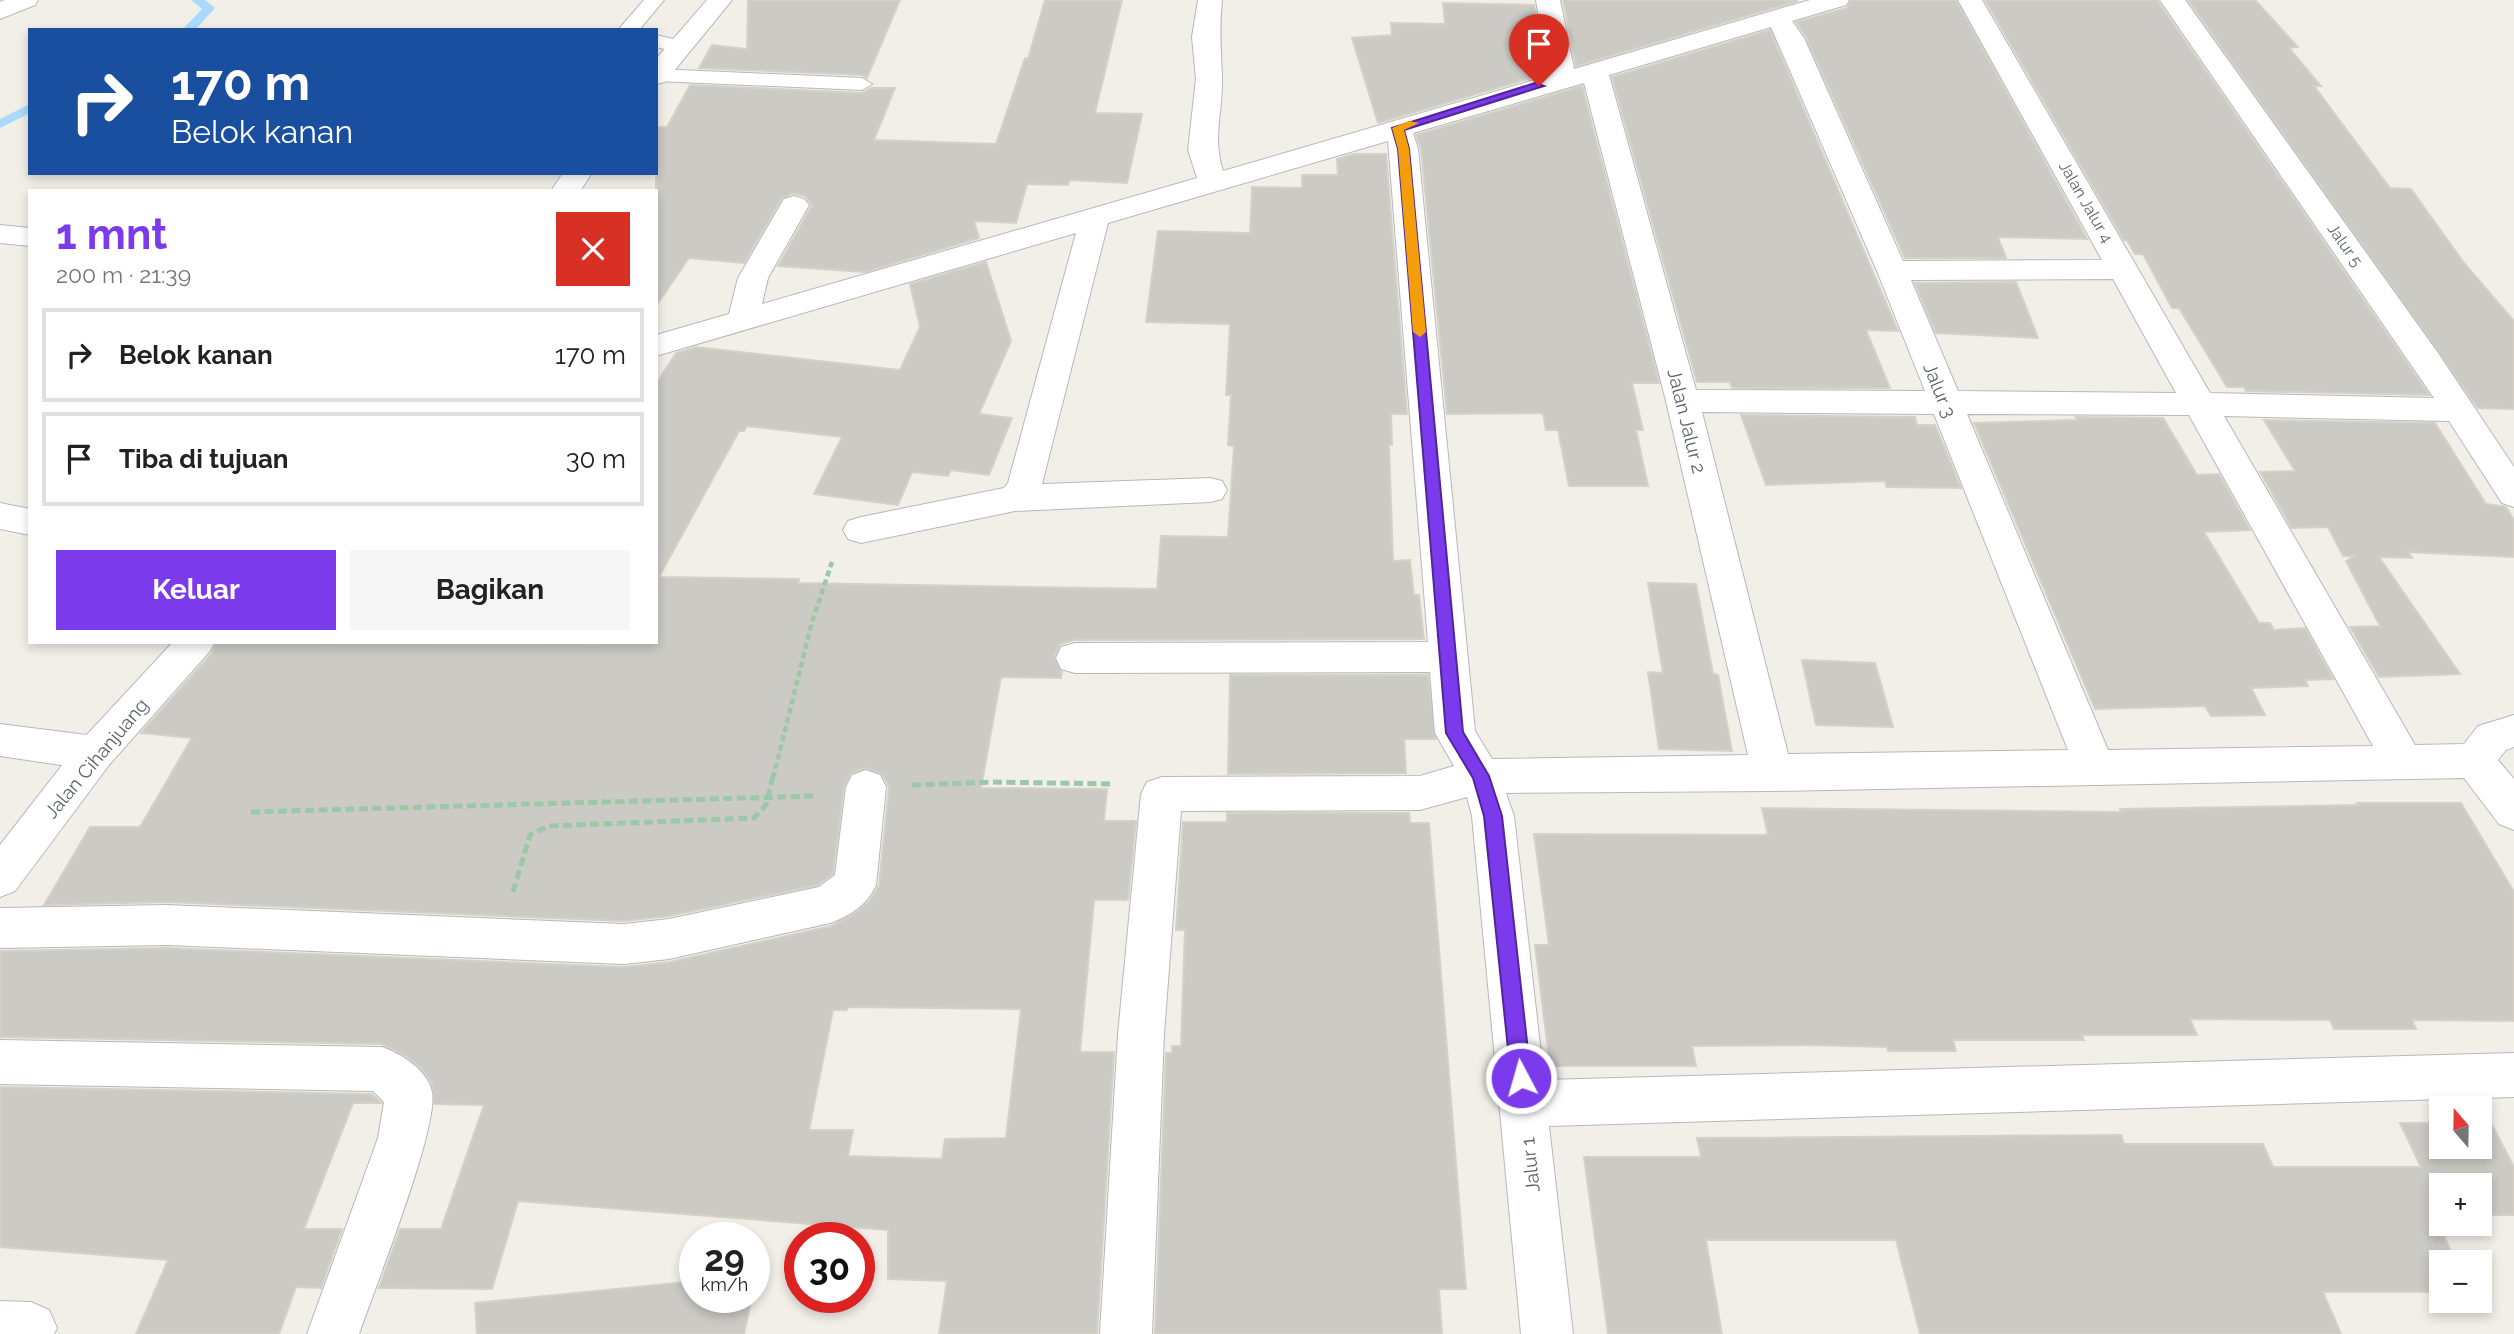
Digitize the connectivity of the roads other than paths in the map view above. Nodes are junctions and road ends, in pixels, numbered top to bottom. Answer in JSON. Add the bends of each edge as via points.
{"nodes":[{"id":1,"x":26,"y":0,"type":"edge"},
{"id":2,"x":654,"y":0,"type":"edge"},
{"id":3,"x":720,"y":0,"type":"edge"},
{"id":4,"x":1210,"y":0,"type":"edge"},
{"id":5,"x":1548,"y":0,"type":"edge"},
{"id":6,"x":1837,"y":0,"type":"edge"},
{"id":7,"x":1970,"y":0,"type":"edge"},
{"id":8,"x":2172,"y":0,"type":"edge"},
{"id":9,"x":0,"y":11,"type":"edge"},
{"id":10,"x":1777,"y":17,"type":"junction"},
{"id":11,"x":630,"y":28,"type":"edge"},
{"id":12,"x":658,"y":41,"type":"edge"},
{"id":13,"x":683,"y":47,"type":"junction"},
{"id":14,"x":1594,"y":69,"type":"junction"},
{"id":15,"x":658,"y":74,"type":"edge"},
{"id":16,"x":658,"y":75,"type":"edge"},
{"id":17,"x":1562,"y":78,"type":"junction"},
{"id":18,"x":862,"y":84,"type":"dead end"},
{"id":19,"x":1398,"y":128,"type":"junction"},
{"id":20,"x":577,"y":175,"type":"edge"},
{"id":21,"x":1212,"y":181,"type":"junction"},
{"id":22,"x":567,"y":189,"type":"edge"},
{"id":23,"x":794,"y":205,"type":"dead end"},
{"id":24,"x":1095,"y":217,"type":"junction"},
{"id":25,"x":0,"y":234,"type":"edge"},
{"id":26,"x":28,"y":237,"type":"edge"},
{"id":27,"x":2124,"y":269,"type":"junction"},
{"id":28,"x":1892,"y":271,"type":"junction"},
{"id":29,"x":743,"y":321,"type":"junction"},
{"id":30,"x":658,"y":345,"type":"edge"},
{"id":31,"x":1683,"y":401,"type":"junction"},
{"id":32,"x":1945,"y":403,"type":"junction"},
{"id":33,"x":2202,"y":404,"type":"junction"},
{"id":34,"x":2460,"y":410,"type":"junction"},
{"id":35,"x":1210,"y":490,"type":"dead end"},
{"id":36,"x":2514,"y":494,"type":"edge"},
{"id":37,"x":1015,"y":498,"type":"junction"},
{"id":38,"x":0,"y":516,"type":"edge"},
{"id":39,"x":28,"y":522,"type":"edge"},
{"id":40,"x":861,"y":530,"type":"road end"},
{"id":41,"x":194,"y":644,"type":"edge"},
{"id":42,"x":1448,"y":657,"type":"junction"},
{"id":43,"x":1075,"y":658,"type":"dead end"},
{"id":44,"x":2514,"y":731,"type":"edge"},
{"id":45,"x":0,"y":740,"type":"edge"},
{"id":46,"x":95,"y":753,"type":"junction"},
{"id":47,"x":2402,"y":760,"type":"junction"},
{"id":48,"x":2474,"y":761,"type":"junction"},
{"id":49,"x":2095,"y":768,"type":"junction"},
{"id":50,"x":1773,"y":774,"type":"junction"},
{"id":51,"x":1480,"y":776,"type":"junction"},
{"id":52,"x":866,"y":787,"type":"road end"},
{"id":53,"x":2514,"y":812,"type":"edge"},
{"id":54,"x":0,"y":878,"type":"edge"},
{"id":55,"x":0,"y":928,"type":"edge"},
{"id":56,"x":0,"y":1062,"type":"edge"},
{"id":57,"x":2514,"y":1075,"type":"edge"},
{"id":58,"x":1524,"y":1104,"type":"junction"},
{"id":59,"x":333,"y":1334,"type":"edge"},
{"id":60,"x":1126,"y":1334,"type":"edge"},
{"id":61,"x":1548,"y":1334,"type":"edge"}],
"edges":[{"from":1,"to":9,"type":"street"},
{"from":2,"to":11,"type":"lane"},
{"from":3,"to":13,"type":"street"},
{"from":4,"to":21,"type":"street","via":[[1202,150]]},
{"from":5,"to":17,"type":"street"},
{"from":6,"to":10,"type":"street"},
{"from":7,"to":27,"type":"street","name":"Jalan Jalur 4"},
{"from":8,"to":34,"type":"street","name":"Jalur 5"},
{"from":10,"to":14,"type":"street"},
{"from":10,"to":28,"type":"street","name":"Jalur 3","via":[[1791,38]]},
{"from":12,"to":13,"type":"lane"},
{"from":13,"to":15,"type":"street"},
{"from":14,"to":17,"type":"street"},
{"from":14,"to":31,"type":"street","name":"Jalan Jalur 2"},
{"from":16,"to":18,"type":"lane"},
{"from":17,"to":19,"type":"street"},
{"from":19,"to":21,"type":"street"},
{"from":19,"to":42,"type":"street","name":"Jalur 1","via":[[1404,149]]},
{"from":20,"to":22,"type":"street"},
{"from":21,"to":24,"type":"street"},
{"from":23,"to":29,"type":"street","via":[[753,278]]},
{"from":24,"to":29,"type":"street"},
{"from":24,"to":37,"type":"street","via":[[1024,487]]},
{"from":25,"to":26,"type":"street"},
{"from":27,"to":28,"type":"street"},
{"from":27,"to":33,"type":"street","name":"Jalan Jalur 4"},
{"from":28,"to":32,"type":"street","name":"Jalur 3"},
{"from":29,"to":30,"type":"street"},
{"from":31,"to":32,"type":"street"},
{"from":31,"to":50,"type":"street","name":"Jalan Jalur 2"},
{"from":32,"to":33,"type":"street"},
{"from":32,"to":49,"type":"street","name":"Jalur 3"},
{"from":33,"to":34,"type":"street"},
{"from":33,"to":47,"type":"street","name":"Jalan Jalur 4"},
{"from":34,"to":36,"type":"street","name":"Jalur 5"},
{"from":35,"to":37,"type":"street"},
{"from":37,"to":40,"type":"street"},
{"from":38,"to":39,"type":"street"},
{"from":41,"to":46,"type":"street","name":"Jalan Cihanjuang"},
{"from":42,"to":43,"type":"street"},
{"from":42,"to":51,"type":"street","name":"Jalur 1","via":[[1455,733]]},
{"from":44,"to":48,"type":"street","via":[[2492,738]]},
{"from":45,"to":46,"type":"street"},
{"from":46,"to":54,"type":"street","name":"Jalan Cihanjuang"},
{"from":47,"to":48,"type":"street"},
{"from":47,"to":49,"type":"street"},
{"from":48,"to":53,"type":"street"},
{"from":49,"to":50,"type":"street"},
{"from":50,"to":51,"type":"street"},
{"from":51,"to":58,"type":"street","name":"Jalur 1","via":[[1493,816]]},
{"from":51,"to":60,"type":"street","via":[[1420,793],[1162,794],[1141,1034]]},
{"from":52,"to":55,"type":"street","via":[[855,885],[830,904],[669,939],[624,944],[167,925]]},
{"from":56,"to":59,"type":"street","via":[[382,1069],[409,1093],[402,1138]]},
{"from":57,"to":58,"type":"street"},
{"from":58,"to":61,"type":"street","name":"Jalur 1"}]}
